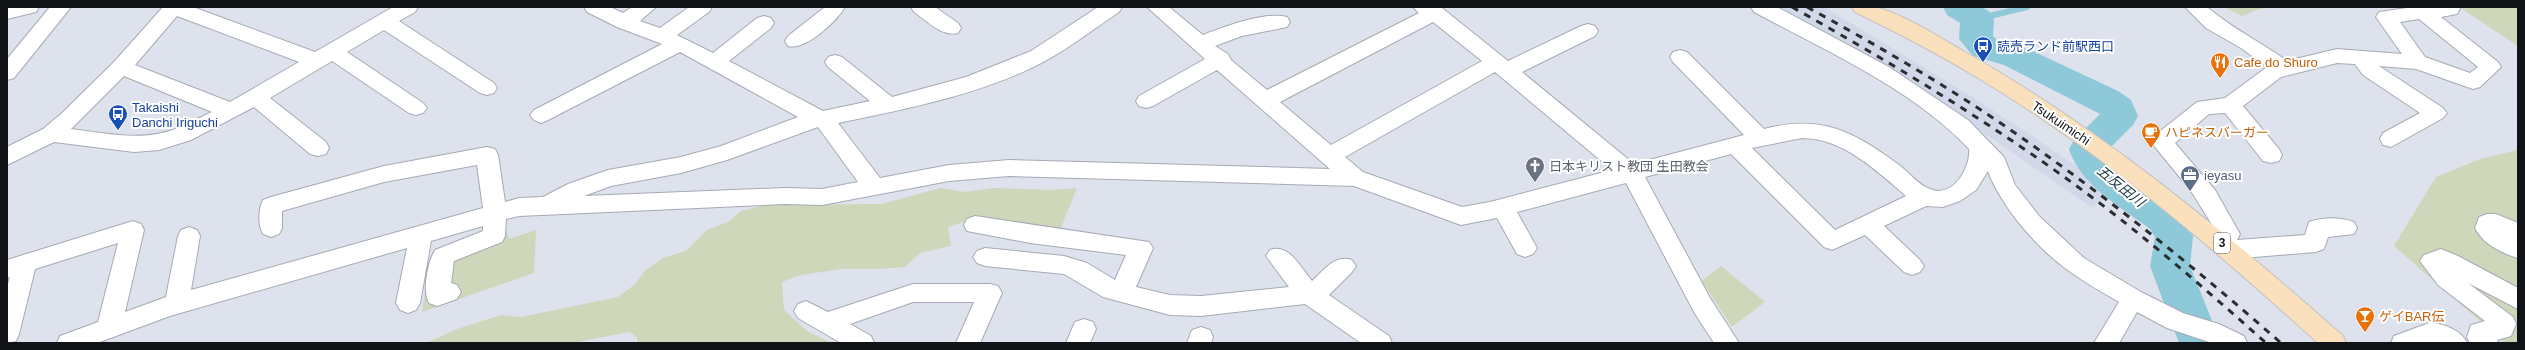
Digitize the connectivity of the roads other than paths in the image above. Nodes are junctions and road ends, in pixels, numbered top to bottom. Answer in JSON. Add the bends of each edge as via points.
{"nodes":[{"id":1,"x":29,"y":7,"type":"edge"},
{"id":2,"x":61,"y":7,"type":"edge"},
{"id":3,"x":174,"y":7,"type":"edge"},
{"id":4,"x":594,"y":7,"type":"edge"},
{"id":5,"x":646,"y":7,"type":"edge"},
{"id":6,"x":702,"y":7,"type":"edge"},
{"id":7,"x":835,"y":7,"type":"edge"},
{"id":8,"x":921,"y":7,"type":"edge"},
{"id":9,"x":1112,"y":7,"type":"edge"},
{"id":10,"x":1158,"y":7,"type":"edge"},
{"id":11,"x":1761,"y":7,"type":"edge"},
{"id":12,"x":1862,"y":7,"type":"edge"},
{"id":13,"x":2195,"y":7,"type":"edge"},
{"id":14,"x":2451,"y":7,"type":"edge"},
{"id":15,"x":1429,"y":10,"type":"edge"},
{"id":16,"x":7,"y":12,"type":"edge"},
{"id":17,"x":394,"y":12,"type":"edge"},
{"id":18,"x":2424,"y":13,"type":"junction"},
{"id":19,"x":624,"y":22,"type":"junction"},
{"id":20,"x":1280,"y":22,"type":"dead end"},
{"id":21,"x":764,"y":23,"type":"dead end"},
{"id":22,"x":950,"y":28,"type":"dead end"},
{"id":23,"x":1588,"y":31,"type":"dead end"},
{"id":24,"x":671,"y":40,"type":"junction"},
{"id":25,"x":794,"y":41,"type":"dead end"},
{"id":26,"x":1202,"y":44,"type":"junction"},
{"id":27,"x":325,"y":56,"type":"junction"},
{"id":28,"x":1680,"y":57,"type":"dead end"},
{"id":29,"x":2360,"y":57,"type":"junction"},
{"id":30,"x":1221,"y":59,"type":"junction"},
{"id":31,"x":715,"y":62,"type":"junction"},
{"id":32,"x":835,"y":62,"type":"dead end"},
{"id":33,"x":2418,"y":62,"type":"junction"},
{"id":34,"x":1501,"y":66,"type":"junction"},
{"id":35,"x":120,"y":67,"type":"junction"},
{"id":36,"x":2284,"y":69,"type":"junction"},
{"id":37,"x":7,"y":73,"type":"edge"},
{"id":38,"x":487,"y":88,"type":"dead end"},
{"id":39,"x":255,"y":97,"type":"junction"},
{"id":40,"x":1146,"y":100,"type":"dead end"},
{"id":41,"x":1266,"y":100,"type":"junction"},
{"id":42,"x":888,"y":105,"type":"junction"},
{"id":43,"x":2230,"y":105,"type":"junction"},
{"id":44,"x":416,"y":108,"type":"dead end"},
{"id":45,"x":231,"y":111,"type":"junction"},
{"id":46,"x":541,"y":115,"type":"dead end"},
{"id":47,"x":824,"y":120,"type":"junction"},
{"id":48,"x":51,"y":134,"type":"junction"},
{"id":49,"x":1760,"y":138,"type":"junction"},
{"id":50,"x":2391,"y":139,"type":"dead end"},
{"id":51,"x":1980,"y":144,"type":"junction"},
{"id":52,"x":1737,"y":146,"type":"junction"},
{"id":53,"x":318,"y":148,"type":"dead end"},
{"id":54,"x":1332,"y":155,"type":"junction"},
{"id":55,"x":2271,"y":155,"type":"dead end"},
{"id":56,"x":7,"y":157,"type":"edge"},
{"id":57,"x":1632,"y":174,"type":"junction"},
{"id":58,"x":1356,"y":178,"type":"junction"},
{"id":59,"x":875,"y":188,"type":"junction"},
{"id":60,"x":1924,"y":197,"type":"junction"},
{"id":61,"x":547,"y":206,"type":"junction"},
{"id":62,"x":1503,"y":208,"type":"junction"},
{"id":63,"x":495,"y":212,"type":"junction"},
{"id":64,"x":1867,"y":224,"type":"junction"},
{"id":65,"x":975,"y":225,"type":"dead end"},
{"id":66,"x":271,"y":228,"type":"dead end"},
{"id":67,"x":2346,"y":228,"type":"dead end"},
{"id":68,"x":2518,"y":234,"type":"edge"},
{"id":69,"x":420,"y":235,"type":"junction"},
{"id":70,"x":189,"y":236,"type":"dead end"},
{"id":71,"x":2224,"y":246,"type":"junction"},
{"id":72,"x":1525,"y":248,"type":"dead end"},
{"id":73,"x":2518,"y":249,"type":"edge"},
{"id":74,"x":1278,"y":256,"type":"dead end"},
{"id":75,"x":984,"y":257,"type":"dead end"},
{"id":76,"x":16,"y":266,"type":"edge"},
{"id":77,"x":1344,"y":266,"type":"dead end"},
{"id":78,"x":1912,"y":266,"type":"dead end"},
{"id":79,"x":449,"y":292,"type":"dead end"},
{"id":80,"x":1121,"y":293,"type":"junction"},
{"id":81,"x":1311,"y":295,"type":"junction"},
{"id":82,"x":2133,"y":299,"type":"junction"},
{"id":83,"x":2518,"y":299,"type":"edge"},
{"id":84,"x":408,"y":303,"type":"dead end"},
{"id":85,"x":178,"y":304,"type":"junction"},
{"id":86,"x":806,"y":311,"type":"dead end"},
{"id":87,"x":828,"y":322,"type":"junction"},
{"id":88,"x":109,"y":327,"type":"junction"},
{"id":89,"x":7,"y":334,"type":"edge"},
{"id":90,"x":69,"y":343,"type":"edge"},
{"id":91,"x":862,"y":343,"type":"edge"},
{"id":92,"x":968,"y":343,"type":"edge"},
{"id":93,"x":1380,"y":343,"type":"edge"},
{"id":94,"x":1727,"y":343,"type":"edge"},
{"id":95,"x":2106,"y":343,"type":"edge"},
{"id":96,"x":2235,"y":343,"type":"edge"},
{"id":97,"x":2334,"y":343,"type":"edge"},
{"id":98,"x":2403,"y":343,"type":"edge"},
{"id":99,"x":2455,"y":343,"type":"edge"},
{"id":100,"x":2486,"y":343,"type":"edge"}],
"edges":[{"from":1,"to":16,"type":"street"},
{"from":2,"to":37,"type":"street"},
{"from":3,"to":27,"type":"street"},
{"from":3,"to":35,"type":"street"},
{"from":4,"to":19,"type":"street"},
{"from":5,"to":19,"type":"street"},
{"from":6,"to":24,"type":"street"},
{"from":7,"to":25,"type":"street","via":[[829,15]]},
{"from":8,"to":22,"type":"street"},
{"from":9,"to":42,"type":"street","via":[[1038,56],[972,83]]},
{"from":10,"to":26,"type":"street"},
{"from":11,"to":51,"type":"street","via":[[1882,72],[1960,125]]},
{"from":12,"to":71,"type":"main road","name":"Tsukuimichi","number":"3","via":[[1928,39],[1978,68],[2081,136]]},
{"from":13,"to":36,"type":"street","via":[[2213,23],[2243,39]]},
{"from":14,"to":18,"type":"street"},
{"from":15,"to":34,"type":"street"},
{"from":15,"to":41,"type":"street"},
{"from":17,"to":27,"type":"street"},
{"from":17,"to":38,"type":"street"},
{"from":18,"to":33,"type":"street","via":[[2386,17]]},
{"from":18,"to":33,"type":"street","via":[[2491,67],[2473,82]]},
{"from":19,"to":24,"type":"street"},
{"from":20,"to":26,"type":"street","via":[[1245,27],[1216,36]]},
{"from":21,"to":31,"type":"street"},
{"from":23,"to":34,"type":"street"},
{"from":24,"to":31,"type":"street"},
{"from":24,"to":46,"type":"street"},
{"from":26,"to":30,"type":"street"},
{"from":27,"to":39,"type":"street"},
{"from":27,"to":44,"type":"street"},
{"from":28,"to":49,"type":"street"},
{"from":29,"to":33,"type":"street"},
{"from":29,"to":36,"type":"street","via":[[2337,56]]},
{"from":29,"to":50,"type":"street","via":[[2370,70],[2436,113]]},
{"from":30,"to":40,"type":"street"},
{"from":30,"to":41,"type":"street"},
{"from":31,"to":47,"type":"street","via":[[782,100]]},
{"from":32,"to":42,"type":"street"},
{"from":34,"to":54,"type":"street"},
{"from":34,"to":57,"type":"street"},
{"from":35,"to":45,"type":"street"},
{"from":35,"to":48,"type":"street"},
{"from":36,"to":43,"type":"street","via":[[2274,72]]},
{"from":39,"to":45,"type":"street"},
{"from":39,"to":53,"type":"street"},
{"from":41,"to":54,"type":"street"},
{"from":42,"to":47,"type":"street"},
{"from":43,"to":55,"type":"street"},
{"from":43,"to":71,"type":"street","via":[[2204,107],[2162,142],[2204,189],[2220,214],[2229,234]]},
{"from":45,"to":48,"type":"street","via":[[183,135],[146,144],[97,141]]},
{"from":47,"to":59,"type":"street"},
{"from":47,"to":61,"type":"street","via":[[806,122],[726,152],[681,165],[608,178],[576,190]]},
{"from":48,"to":56,"type":"street"},
{"from":49,"to":52,"type":"street"},
{"from":49,"to":60,"type":"street","via":[[1787,131],[1808,130],[1830,135],[1870,154]]},
{"from":51,"to":60,"type":"street","via":[[1981,159],[1973,179],[1950,197],[1936,200]]},
{"from":51,"to":82,"type":"street","via":[[1996,163],[2005,188],[2031,222],[2076,264]]},
{"from":52,"to":57,"type":"street"},
{"from":52,"to":64,"type":"street","via":[[1832,240]]},
{"from":54,"to":58,"type":"street"},
{"from":57,"to":62,"type":"street"},
{"from":57,"to":94,"type":"street","via":[[1702,305]]},
{"from":58,"to":59,"type":"street","via":[[1009,168],[949,173]]},
{"from":58,"to":62,"type":"street","via":[[1461,216]]},
{"from":59,"to":61,"type":"street","via":[[822,197],[785,196]]},
{"from":60,"to":64,"type":"street"},
{"from":61,"to":63,"type":"street","via":[[519,207]]},
{"from":62,"to":72,"type":"street"},
{"from":63,"to":66,"type":"street","via":[[487,155],[384,174],[271,206]]},
{"from":63,"to":69,"type":"street"},
{"from":63,"to":79,"type":"street","via":[[494,236],[443,256],[437,296]]},
{"from":64,"to":78,"type":"street"},
{"from":65,"to":80,"type":"street","via":[[1141,248]]},
{"from":67,"to":71,"type":"street","via":[[2317,228],[2316,243]]},
{"from":68,"to":73,"type":"street","via":[[2496,223],[2487,223],[2486,228],[2492,235]]},
{"from":69,"to":84,"type":"street"},
{"from":69,"to":85,"type":"street"},
{"from":70,"to":85,"type":"street"},
{"from":71,"to":97,"type":"main road","name":"Tsukuimichi","number":"3"},
{"from":74,"to":81,"type":"street"},
{"from":75,"to":80,"type":"street","via":[[1064,265],[1078,270],[1110,290]]},
{"from":76,"to":88,"type":"street","via":[[133,230]]},
{"from":76,"to":89,"type":"street"},
{"from":77,"to":81,"type":"street"},
{"from":80,"to":81,"type":"street","via":[[1170,305],[1201,306]]},
{"from":81,"to":93,"type":"street"},
{"from":82,"to":95,"type":"street"},
{"from":82,"to":96,"type":"street","via":[[2176,321],[2210,331]]},
{"from":83,"to":100,"type":"street","via":[[2441,258],[2432,261],[2438,272],[2504,324],[2502,329],[2480,332],[2479,338]]},
{"from":85,"to":88,"type":"street"},
{"from":86,"to":87,"type":"street"},
{"from":87,"to":91,"type":"street"},
{"from":87,"to":92,"type":"street","via":[[913,292],[990,293]]},
{"from":88,"to":90,"type":"street"},
{"from":98,"to":99,"type":"street","via":[[2430,331],[2440,333]]}]}
